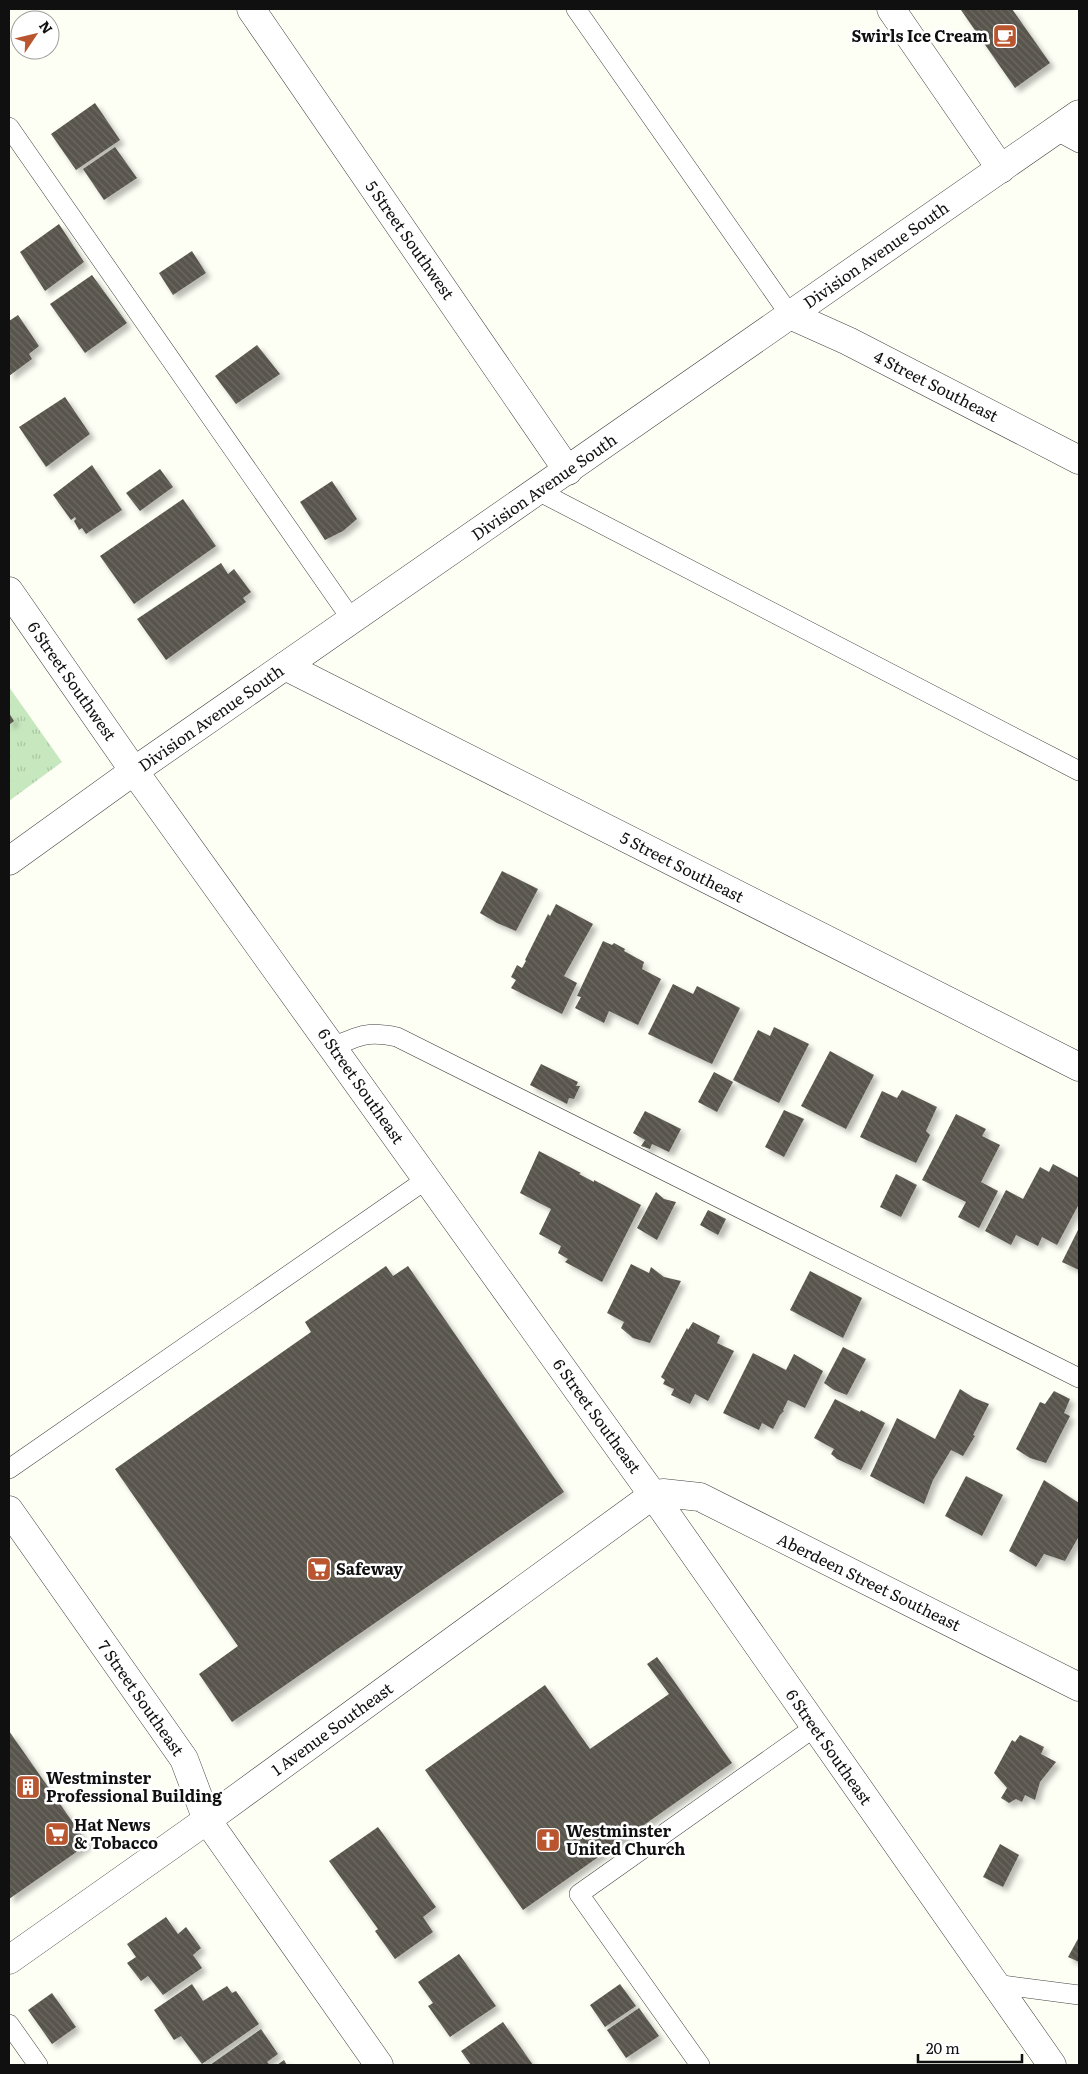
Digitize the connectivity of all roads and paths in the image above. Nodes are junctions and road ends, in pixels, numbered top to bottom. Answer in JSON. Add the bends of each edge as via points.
{"nodes":[{"id":1,"x":251,"y":9,"type":"edge"},
{"id":2,"x":576,"y":9,"type":"edge"},
{"id":3,"x":891,"y":9,"type":"edge"},
{"id":4,"x":1079,"y":114,"type":"edge"},
{"id":5,"x":9,"y":127,"type":"edge"},
{"id":6,"x":1055,"y":130,"type":"junction"},
{"id":7,"x":1079,"y":143,"type":"edge"},
{"id":8,"x":1001,"y":169,"type":"junction"},
{"id":9,"x":790,"y":315,"type":"junction"},
{"id":10,"x":1079,"y":460,"type":"edge"},
{"id":11,"x":568,"y":470,"type":"junction"},
{"id":12,"x":538,"y":491,"type":"junction"},
{"id":13,"x":9,"y":592,"type":"edge"},
{"id":14,"x":352,"y":620,"type":"junction"},
{"id":15,"x":285,"y":666,"type":"junction"},
{"id":16,"x":134,"y":771,"type":"junction"},
{"id":17,"x":1079,"y":771,"type":"edge"},
{"id":18,"x":9,"y":861,"type":"edge"},
{"id":19,"x":333,"y":1047,"type":"junction"},
{"id":20,"x":1079,"y":1067,"type":"edge"},
{"id":21,"x":427,"y":1179,"type":"junction"},
{"id":22,"x":1079,"y":1378,"type":"edge"},
{"id":23,"x":9,"y":1469,"type":"edge"},
{"id":24,"x":654,"y":1495,"type":"junction"},
{"id":25,"x":9,"y":1510,"type":"edge"},
{"id":26,"x":1079,"y":1686,"type":"edge"},
{"id":27,"x":815,"y":1727,"type":"junction"},
{"id":28,"x":207,"y":1820,"type":"junction"},
{"id":29,"x":9,"y":1960,"type":"edge"},
{"id":30,"x":996,"y":1984,"type":"junction"},
{"id":31,"x":1079,"y":1995,"type":"edge"},
{"id":32,"x":9,"y":2024,"type":"edge"},
{"id":33,"x":38,"y":2065,"type":"edge"},
{"id":34,"x":379,"y":2065,"type":"edge"},
{"id":35,"x":700,"y":2065,"type":"edge"},
{"id":36,"x":1052,"y":2065,"type":"edge"}],
"edges":[{"from":1,"to":11,"type":"street","name":"5 Street Southwest"},
{"from":2,"to":9,"type":"lane"},
{"from":3,"to":8,"type":"street"},
{"from":4,"to":6,"type":"street","name":"Division Avenue South"},
{"from":5,"to":14,"type":"lane"},
{"from":6,"to":7,"type":"lane"},
{"from":6,"to":8,"type":"street","name":"Division Avenue South"},
{"from":8,"to":9,"type":"street","name":"Division Avenue South"},
{"from":9,"to":10,"type":"street","name":"4 Street Southeast","via":[[848,341]]},
{"from":9,"to":11,"type":"street","name":"Division Avenue South"},
{"from":11,"to":12,"type":"street","name":"Division Avenue South"},
{"from":12,"to":14,"type":"street","name":"Division Avenue South"},
{"from":12,"to":17,"type":"lane"},
{"from":13,"to":16,"type":"street","name":"6 Street Southwest"},
{"from":14,"to":15,"type":"street","name":"Division Avenue South"},
{"from":15,"to":16,"type":"street","name":"Division Avenue South"},
{"from":15,"to":20,"type":"street","name":"5 Street Southeast"},
{"from":16,"to":18,"type":"street","name":"Division Avenue South"},
{"from":16,"to":19,"type":"street","name":"6 Street Southeast"},
{"from":19,"to":21,"type":"street","name":"6 Street Southeast"},
{"from":19,"to":22,"type":"lane","via":[[363,1034],[397,1036]]},
{"from":21,"to":23,"type":"lane"},
{"from":21,"to":24,"type":"street","name":"6 Street Southeast"},
{"from":24,"to":26,"type":"street","name":"Aberdeen Street Southeast","via":[[663,1493],[700,1498]]},
{"from":24,"to":27,"type":"street","name":"6 Street Southeast"},
{"from":24,"to":28,"type":"street","name":"1 Avenue Southeast"},
{"from":25,"to":28,"type":"street","name":"7 Street Southeast","via":[[184,1759]]},
{"from":27,"to":30,"type":"street","name":"6 Street Southeast"},
{"from":27,"to":35,"type":"lane","via":[[579,1894]]},
{"from":28,"to":29,"type":"street","name":"1 Avenue Southeast"},
{"from":28,"to":34,"type":"street","name":"7 Street Southeast"},
{"from":30,"to":31,"type":"lane"},
{"from":30,"to":36,"type":"street","name":"6 Street Southeast"},
{"from":32,"to":33,"type":"lane"}]}
